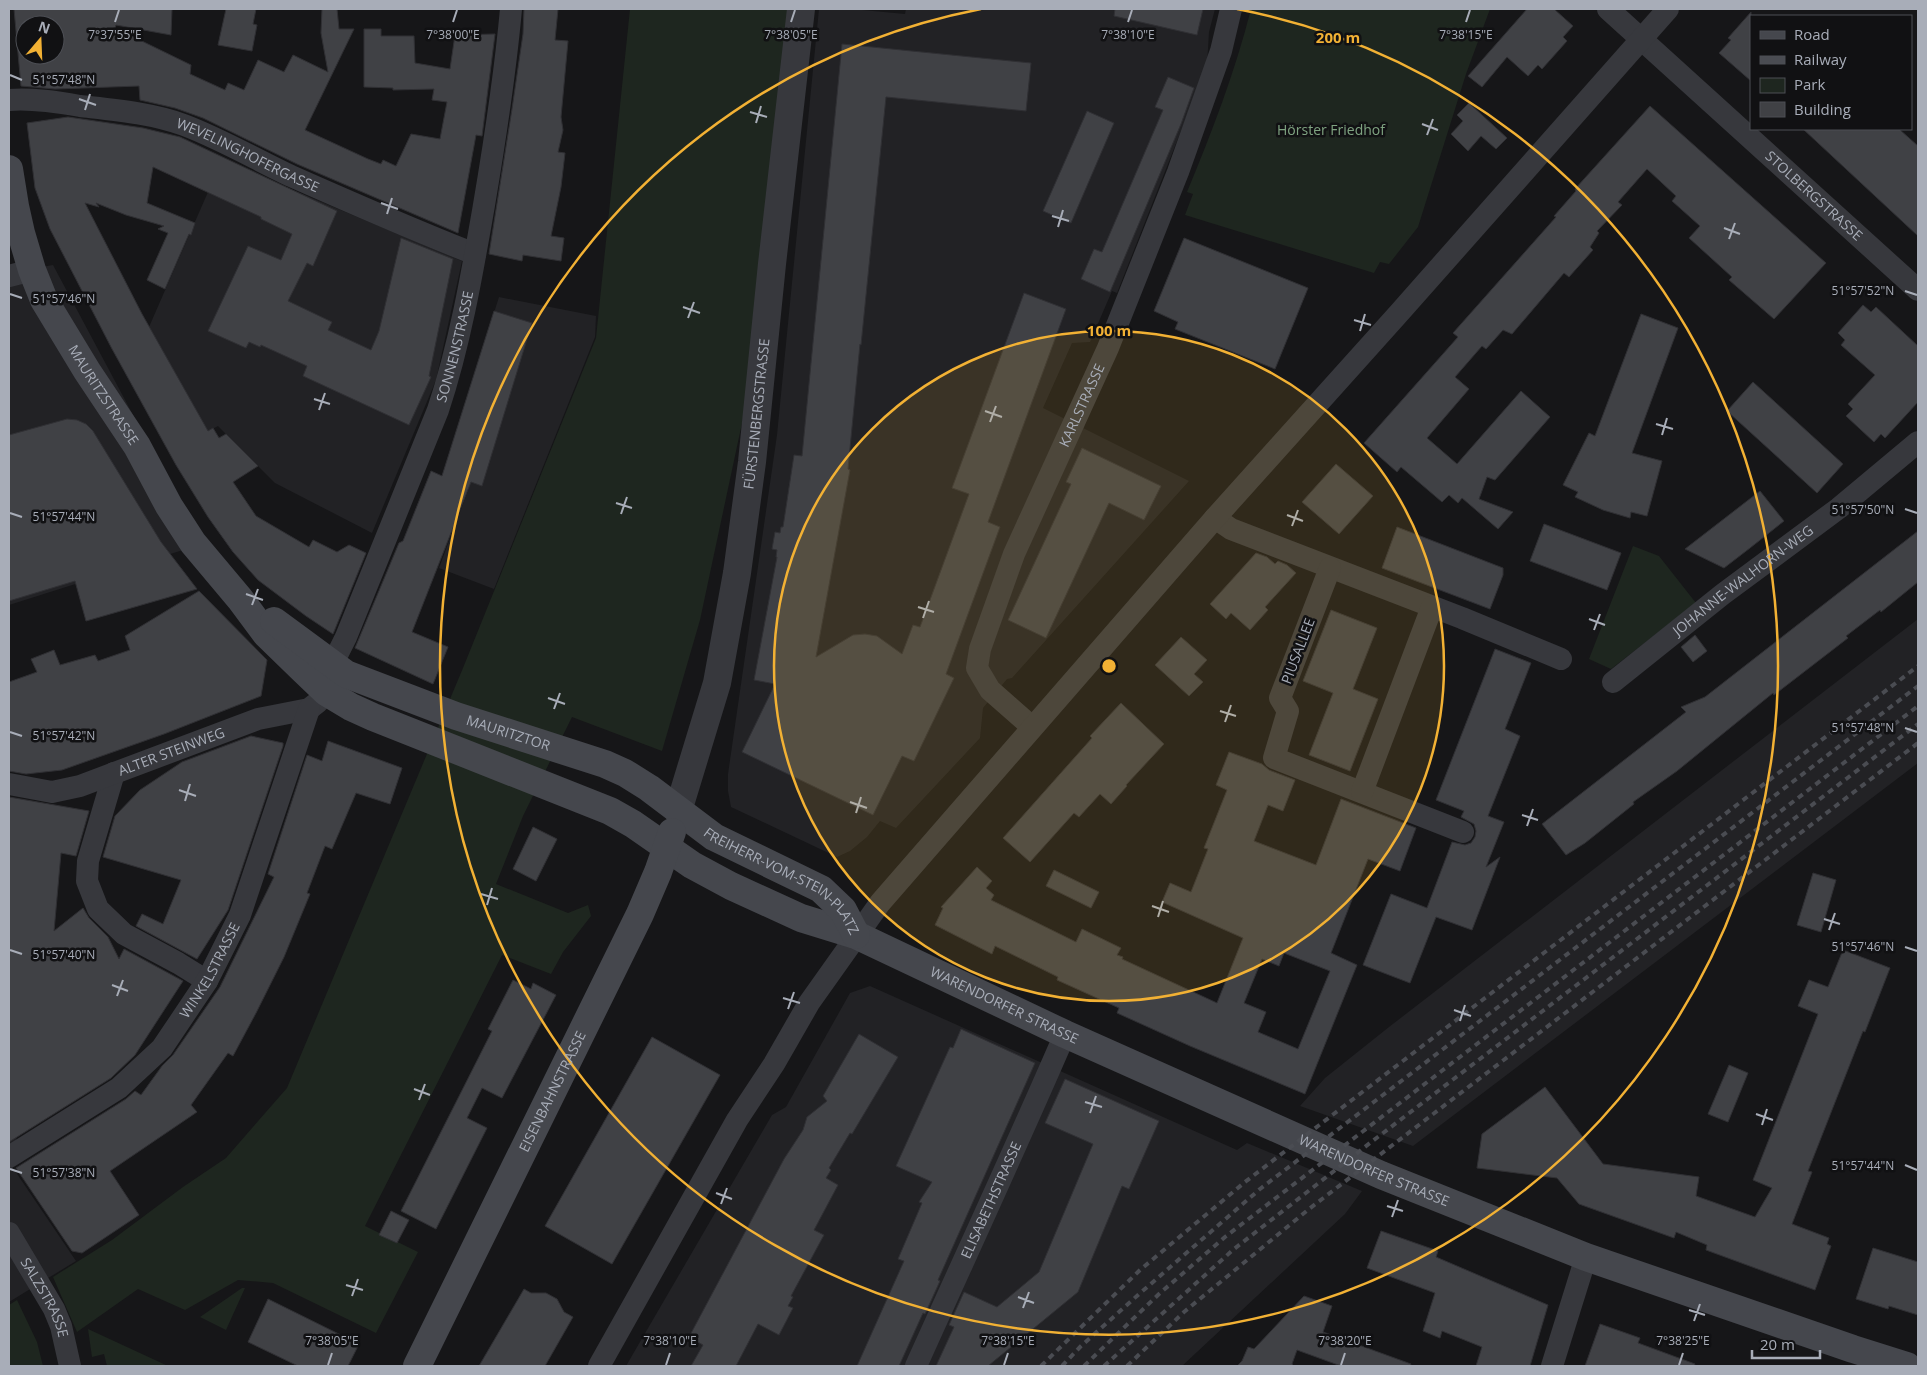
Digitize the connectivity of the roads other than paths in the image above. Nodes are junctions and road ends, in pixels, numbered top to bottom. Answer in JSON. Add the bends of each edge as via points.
{"nodes":[{"id":1,"x":511,"y":9,"type":"edge"},
{"id":2,"x":801,"y":9,"type":"edge"},
{"id":3,"x":1231,"y":9,"type":"edge"},
{"id":4,"x":1608,"y":9,"type":"edge"},
{"id":5,"x":1668,"y":9,"type":"edge"},
{"id":6,"x":1642,"y":39,"type":"junction"},
{"id":7,"x":9,"y":100,"type":"edge"},
{"id":8,"x":9,"y":169,"type":"edge"},
{"id":9,"x":475,"y":254,"type":"junction"},
{"id":10,"x":20,"y":273,"type":"edge"},
{"id":11,"x":1918,"y":290,"type":"edge"},
{"id":12,"x":1918,"y":442,"type":"edge"},
{"id":13,"x":1215,"y":518,"type":"junction"},
{"id":14,"x":1330,"y":568,"type":"junction"},
{"id":15,"x":240,"y":599,"type":"junction"},
{"id":16,"x":1432,"y":607,"type":"junction"},
{"id":17,"x":1561,"y":659,"type":"dead end"},
{"id":18,"x":332,"y":664,"type":"junction"},
{"id":19,"x":1613,"y":682,"type":"dead end"},
{"id":20,"x":318,"y":701,"type":"junction"},
{"id":21,"x":1032,"y":727,"type":"junction"},
{"id":22,"x":114,"y":773,"type":"junction"},
{"id":23,"x":9,"y":784,"type":"edge"},
{"id":24,"x":1362,"y":792,"type":"junction"},
{"id":25,"x":678,"y":811,"type":"junction"},
{"id":26,"x":1463,"y":832,"type":"dead end"},
{"id":27,"x":666,"y":847,"type":"junction"},
{"id":28,"x":856,"y":935,"type":"junction"},
{"id":29,"x":208,"y":981,"type":"junction"},
{"id":30,"x":1065,"y":1034,"type":"junction"},
{"id":31,"x":9,"y":1157,"type":"edge"},
{"id":32,"x":9,"y":1234,"type":"edge"},
{"id":33,"x":1586,"y":1256,"type":"junction"},
{"id":34,"x":1850,"y":1358,"type":"edge"},
{"id":35,"x":70,"y":1366,"type":"edge"},
{"id":36,"x":417,"y":1366,"type":"edge"},
{"id":37,"x":599,"y":1366,"type":"edge"},
{"id":38,"x":916,"y":1366,"type":"edge"},
{"id":39,"x":1552,"y":1366,"type":"edge"},
{"id":40,"x":1907,"y":1366,"type":"edge"}],
"edges":[{"from":1,"to":9,"type":"street","name":"SONNENSTRASSE","via":[[501,103]]},
{"from":2,"to":25,"type":"street","name":"FÜRSTENBERGSTRASSE","via":[[737,573],[716,683]]},
{"from":3,"to":21,"type":"street","name":"KARLSTRASSE","via":[[1221,52],[1178,172],[1108,348],[1014,554],[980,649],[977,668],[990,690]]},
{"from":4,"to":6,"type":"street","name":"STOLBERGSTRASSE"},
{"from":5,"to":6,"type":"street"},
{"from":6,"to":11,"type":"street","name":"STOLBERGSTRASSE"},
{"from":6,"to":13,"type":"street"},
{"from":7,"to":9,"type":"street","name":"WEVELINGHOFERGASSE","via":[[54,102],[165,119],[410,229]]},
{"from":8,"to":10,"type":"main road","name":"MAURITZSTRASSE"},
{"from":9,"to":18,"type":"street","name":"SONNENSTRASSE","via":[[448,380],[438,410],[346,637]]},
{"from":10,"to":15,"type":"main road","name":"MAURITZSTRASSE","via":[[44,300],[137,446],[169,506],[203,556]]},
{"from":12,"to":19,"type":"street","name":"JOHANNE-WALHORN-WEG","via":[[1839,508],[1723,594]]},
{"from":13,"to":14,"type":"street","via":[[1231,529]]},
{"from":13,"to":21,"type":"street"},
{"from":14,"to":16,"type":"street"},
{"from":14,"to":24,"type":"street","name":"PIUSALLEE","via":[[1280,698],[1288,711],[1274,758]]},
{"from":15,"to":18,"type":"main road","name":"MAURITZSTRASSE"},
{"from":15,"to":20,"type":"main road","name":"MAURITZSTRASSE"},
{"from":16,"to":17,"type":"street"},
{"from":16,"to":24,"type":"street"},
{"from":18,"to":25,"type":"main road","name":"MAURITZTOR","via":[[351,676],[456,716],[605,764],[649,788]]},
{"from":20,"to":22,"type":"street","name":"ALTER STEINWEG","via":[[258,719]]},
{"from":20,"to":27,"type":"main road","via":[[351,707],[610,811]]},
{"from":20,"to":29,"type":"street","name":"WINKELSTRASSE","via":[[240,915]]},
{"from":21,"to":28,"type":"street","via":[[880,902]]},
{"from":22,"to":23,"type":"street","name":"ALTER STEINWEG","via":[[52,792]]},
{"from":22,"to":29,"type":"street","via":[[88,860],[87,881],[98,909],[124,934]]},
{"from":24,"to":26,"type":"street","name":"PIUSALLEE"},
{"from":25,"to":27,"type":"main road","name":"EISENBAHNSTRASSE"},
{"from":25,"to":28,"type":"main road","name":"FREIHERR-VOM-STEIN-PLATZ","via":[[714,837],[821,890],[843,910]]},
{"from":27,"to":28,"type":"main road","name":"FREIHERR-VOM-STEIN-PLATZ","via":[[713,876],[792,914]]},
{"from":27,"to":36,"type":"main road","name":"EISENBAHNSTRASSE","via":[[640,914]]},
{"from":28,"to":30,"type":"main road","name":"WARENDORFER STRASSE"},
{"from":28,"to":37,"type":"street","via":[[737,1120]]},
{"from":29,"to":31,"type":"street","name":"WINKELSTRASSE","via":[[162,1048],[119,1088]]},
{"from":30,"to":33,"type":"main road","name":"WARENDORFER STRASSE","via":[[1381,1175]]},
{"from":30,"to":38,"type":"street","name":"ELISABETHSTRASSE"},
{"from":32,"to":35,"type":"street","name":"SALZSTRASSE","via":[[54,1309]]},
{"from":33,"to":34,"type":"main road","name":"WARENDORFER STRASSE"},
{"from":33,"to":39,"type":"street"},
{"from":34,"to":40,"type":"main road","name":"WARENDORFER STRASSE"}]}
